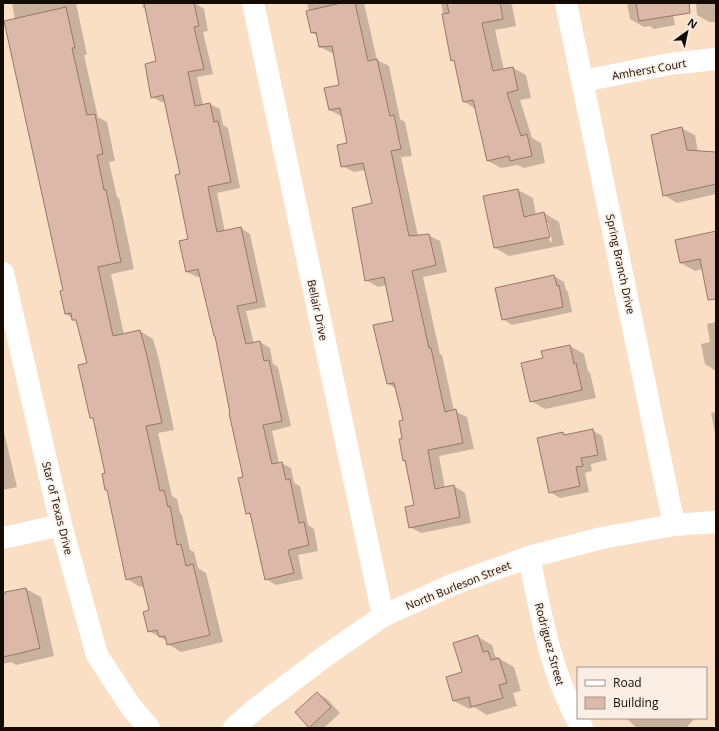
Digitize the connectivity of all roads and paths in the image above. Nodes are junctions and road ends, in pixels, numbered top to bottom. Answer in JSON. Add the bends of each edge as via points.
{"nodes":[{"id":1,"x":253,"y":3,"type":"edge"},
{"id":2,"x":566,"y":3,"type":"edge"},
{"id":3,"x":716,"y":59,"type":"edge"},
{"id":4,"x":583,"y":82,"type":"junction"},
{"id":5,"x":3,"y":273,"type":"edge"},
{"id":6,"x":716,"y":522,"type":"edge"},
{"id":7,"x":61,"y":525,"type":"junction"},
{"id":8,"x":674,"y":525,"type":"junction"},
{"id":9,"x":3,"y":538,"type":"edge"},
{"id":10,"x":529,"y":557,"type":"junction"},
{"id":11,"x":383,"y":616,"type":"junction"},
{"id":12,"x":149,"y":728,"type":"edge"},
{"id":13,"x":234,"y":728,"type":"edge"},
{"id":14,"x":582,"y":728,"type":"edge"}],
"edges":[{"from":1,"to":11,"type":"street","name":"Bellair Drive"},
{"from":2,"to":4,"type":"street","name":"Spring Branch Drive"},
{"from":3,"to":4,"type":"street","name":"Amherst Court","via":[[669,64]]},
{"from":4,"to":8,"type":"street","name":"Spring Branch Drive"},
{"from":5,"to":7,"type":"street","name":"Star of Texas Drive"},
{"from":6,"to":8,"type":"street","name":"North Burleson Street"},
{"from":7,"to":9,"type":"street"},
{"from":7,"to":12,"type":"street","name":"Star of Texas Drive","via":[[97,655],[131,707]]},
{"from":8,"to":10,"type":"street","name":"North Burleson Street","via":[[602,538]]},
{"from":10,"to":11,"type":"street","name":"North Burleson Street","via":[[454,584]]},
{"from":10,"to":14,"type":"street","name":"Rodriguez Street","via":[[558,678],[570,708]]},
{"from":11,"to":13,"type":"street","name":"North Burleson Street","via":[[311,667]]}]}
